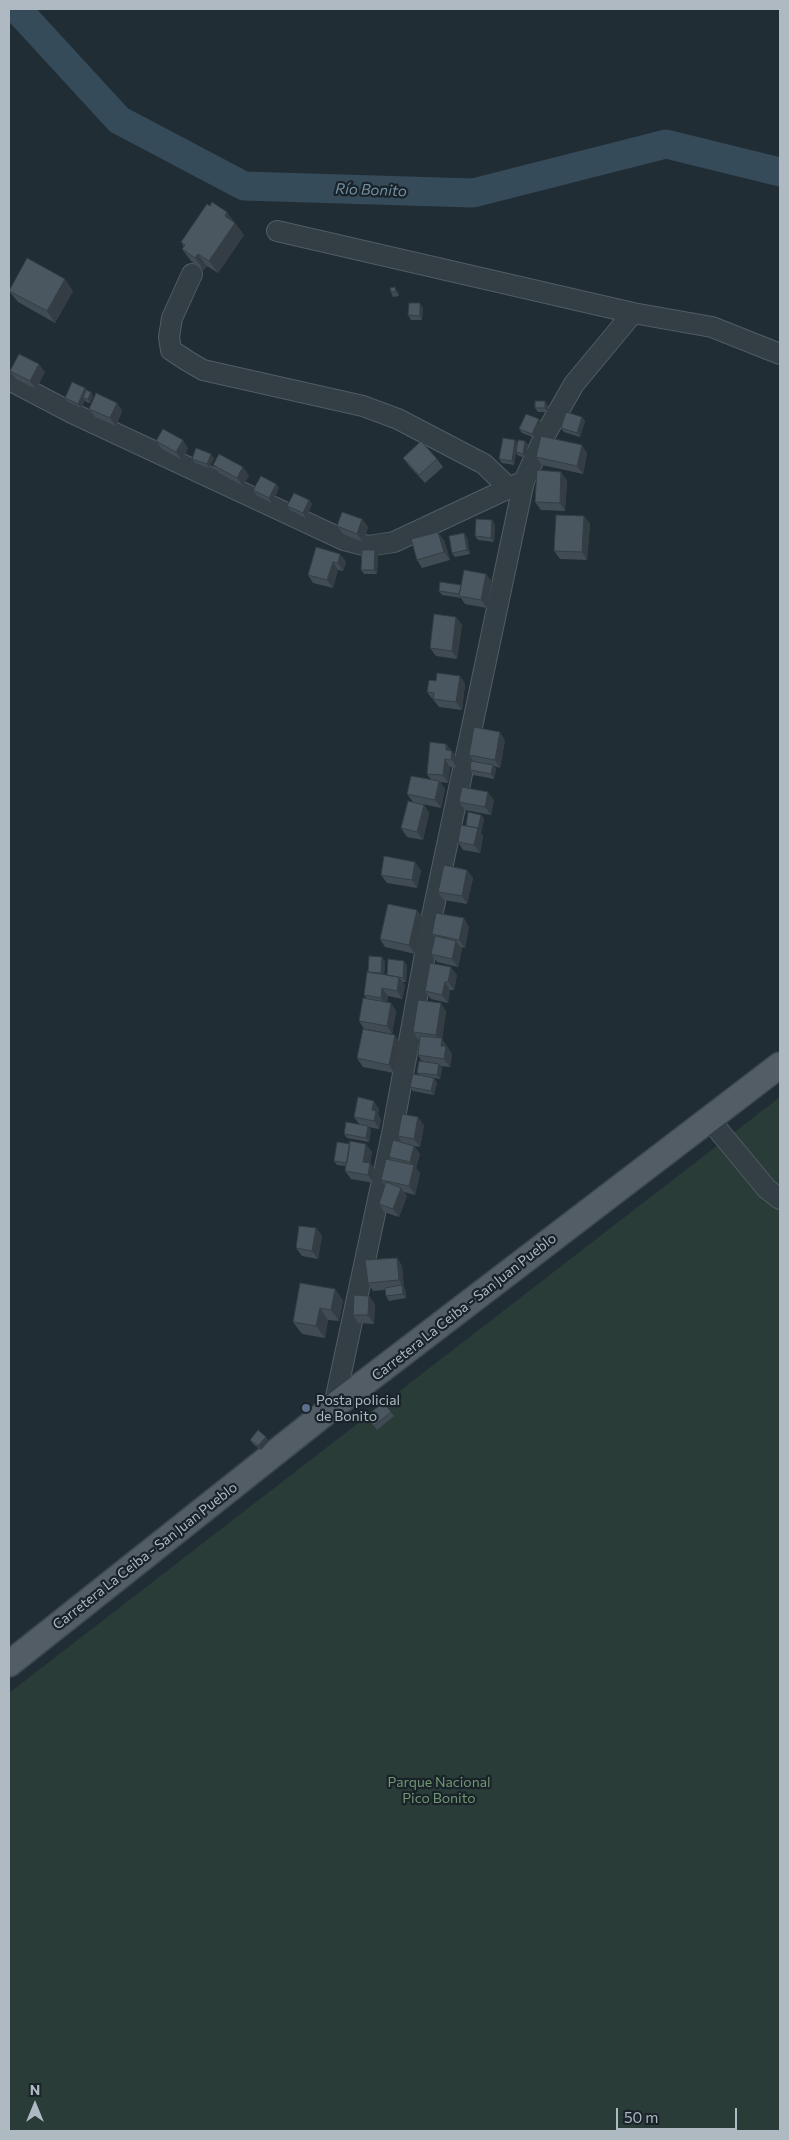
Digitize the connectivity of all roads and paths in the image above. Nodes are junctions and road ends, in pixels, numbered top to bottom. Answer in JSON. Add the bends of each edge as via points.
{"nodes":[{"id":1,"x":277,"y":231,"type":"dead end"},
{"id":2,"x":192,"y":274,"type":"dead end"},
{"id":3,"x":633,"y":313,"type":"junction"},
{"id":4,"x":780,"y":354,"type":"edge"},
{"id":5,"x":9,"y":380,"type":"edge"},
{"id":6,"x":517,"y":485,"type":"junction"},
{"id":7,"x":780,"y":1065,"type":"edge"},
{"id":8,"x":709,"y":1119,"type":"junction"},
{"id":9,"x":780,"y":1199,"type":"edge"},
{"id":10,"x":334,"y":1406,"type":"junction"},
{"id":11,"x":9,"y":1664,"type":"edge"}],
"edges":[{"from":1,"to":3,"type":"street"},
{"from":2,"to":6,"type":"street","via":[[172,318],[169,337],[171,350],[186,360],[203,370],[363,406],[398,419]]},
{"from":3,"to":4,"type":"street","via":[[712,327]]},
{"from":3,"to":6,"type":"street","via":[[574,384]]},
{"from":5,"to":6,"type":"street","via":[[72,413],[344,540],[368,546],[394,542]]},
{"from":6,"to":10,"type":"street","via":[[392,1134]]},
{"from":7,"to":8,"type":"main road","name":"Carretera La Ceiba - San Juan Pueblo"},
{"from":8,"to":9,"type":"street","via":[[767,1189]]},
{"from":8,"to":10,"type":"main road","name":"Carretera La Ceiba - San Juan Pueblo"},
{"from":10,"to":11,"type":"main road","name":"Carretera La Ceiba - San Juan Pueblo"}]}
